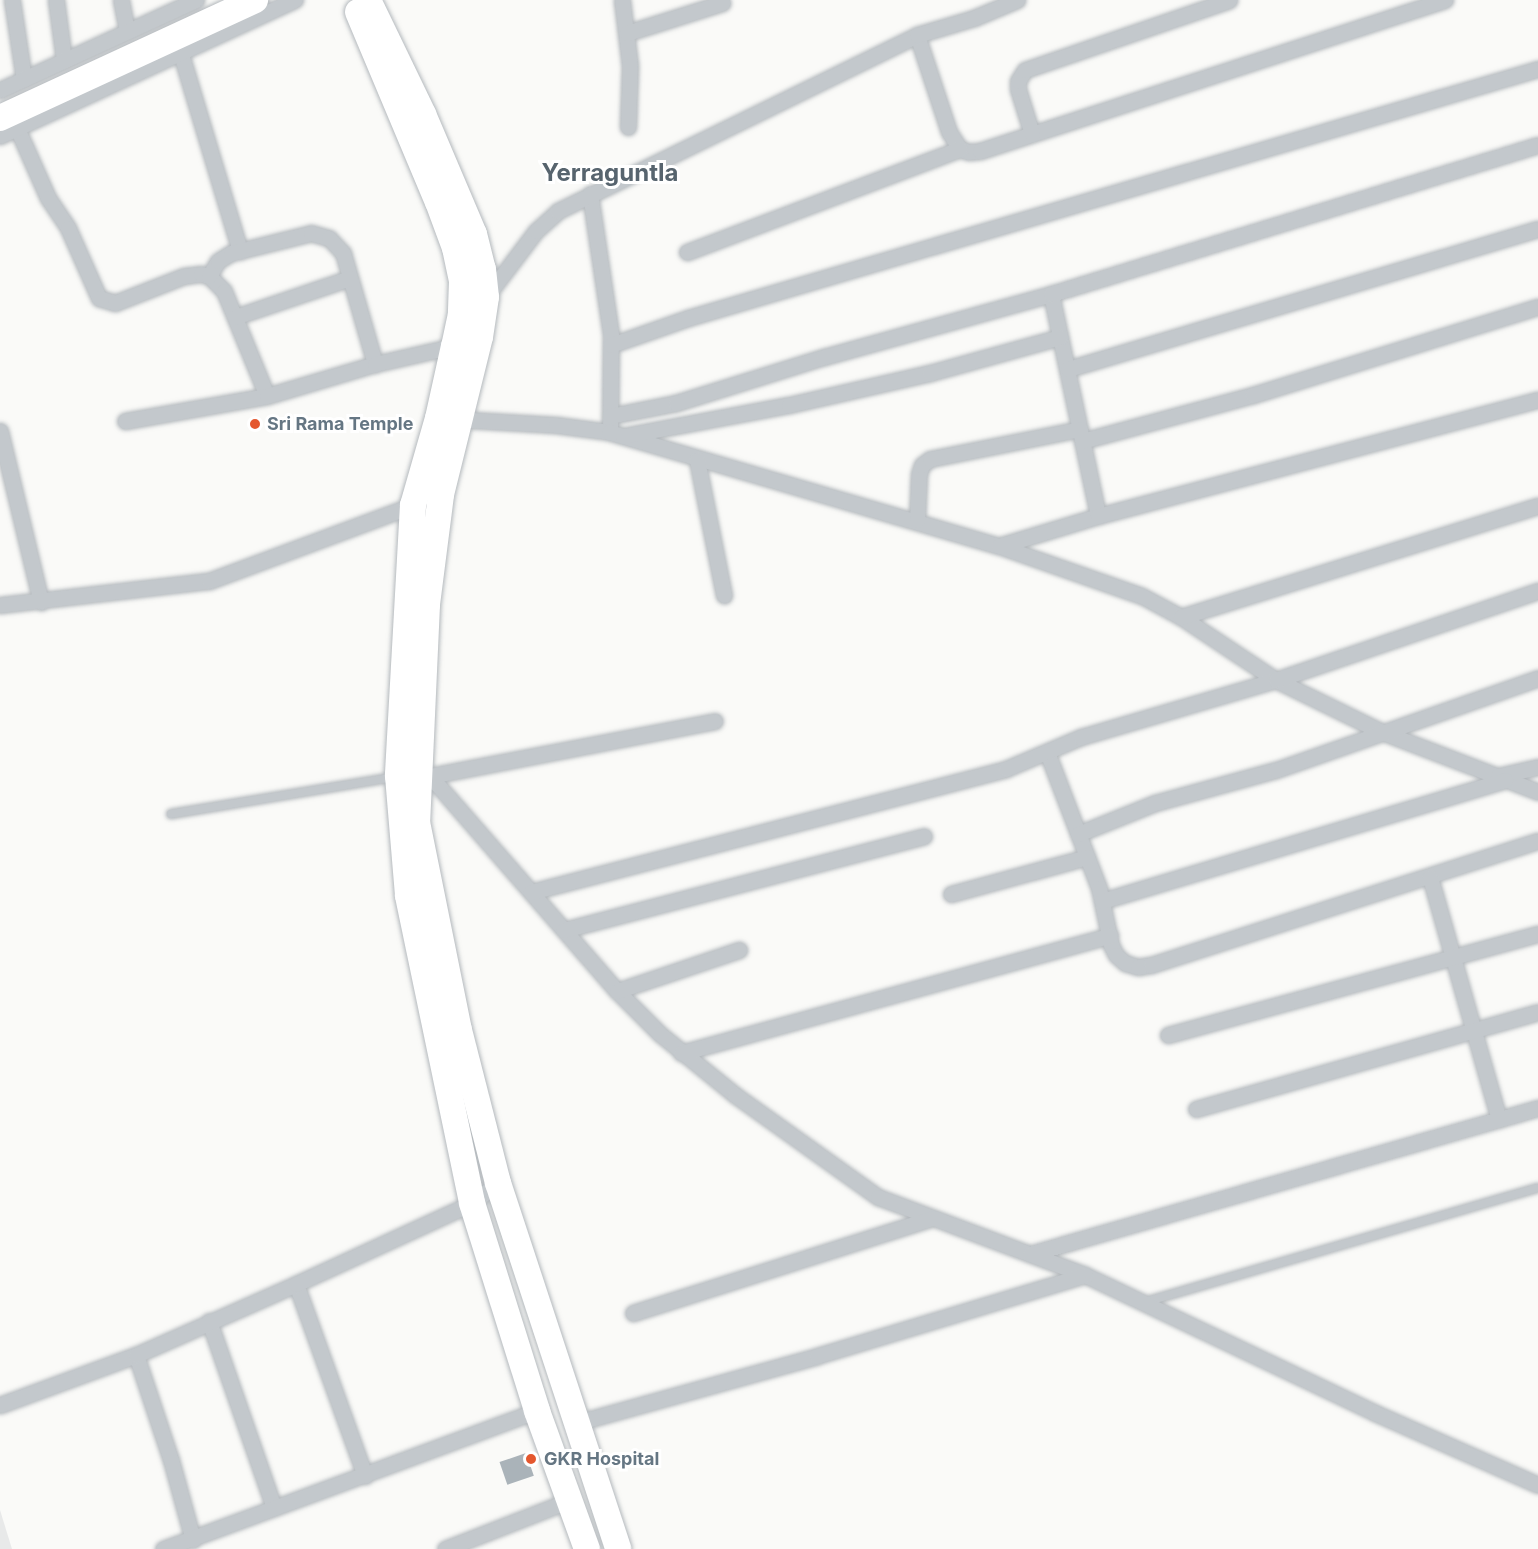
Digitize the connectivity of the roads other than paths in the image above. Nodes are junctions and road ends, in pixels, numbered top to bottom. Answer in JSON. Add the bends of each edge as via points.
{"nodes":[{"id":1,"x":12,"y":0,"type":"edge"},
{"id":2,"x":56,"y":0,"type":"edge"},
{"id":3,"x":121,"y":0,"type":"edge"},
{"id":4,"x":195,"y":0,"type":"edge"},
{"id":5,"x":255,"y":0,"type":"edge"},
{"id":6,"x":295,"y":0,"type":"edge"},
{"id":7,"x":354,"y":0,"type":"edge"},
{"id":8,"x":368,"y":0,"type":"edge"},
{"id":9,"x":622,"y":0,"type":"edge"},
{"id":10,"x":1017,"y":0,"type":"edge"},
{"id":11,"x":1229,"y":0,"type":"edge"},
{"id":12,"x":1445,"y":0,"type":"edge"},
{"id":13,"x":722,"y":3,"type":"dead end"},
{"id":14,"x":127,"y":31,"type":"junction"},
{"id":15,"x":627,"y":33,"type":"junction"},
{"id":16,"x":917,"y":35,"type":"junction"},
{"id":17,"x":181,"y":54,"type":"junction"},
{"id":18,"x":64,"y":60,"type":"junction"},
{"id":19,"x":1538,"y":69,"type":"edge"},
{"id":20,"x":24,"y":79,"type":"junction"},
{"id":21,"x":0,"y":90,"type":"edge"},
{"id":22,"x":8,"y":123,"type":"edge"},
{"id":23,"x":628,"y":127,"type":"dead end"},
{"id":24,"x":1032,"y":134,"type":"junction"},
{"id":25,"x":0,"y":136,"type":"edge"},
{"id":26,"x":1538,"y":145,"type":"edge"},
{"id":27,"x":960,"y":149,"type":"junction"},
{"id":28,"x":590,"y":194,"type":"junction"},
{"id":29,"x":1538,"y":229,"type":"edge"},
{"id":30,"x":240,"y":251,"type":"junction"},
{"id":31,"x":687,"y":252,"type":"dead end"},
{"id":32,"x":209,"y":276,"type":"junction"},
{"id":33,"x":350,"y":278,"type":"junction"},
{"id":34,"x":1051,"y":294,"type":"junction"},
{"id":35,"x":486,"y":297,"type":"junction"},
{"id":36,"x":1538,"y":307,"type":"edge"},
{"id":37,"x":235,"y":316,"type":"junction"},
{"id":38,"x":1060,"y":337,"type":"junction"},
{"id":39,"x":611,"y":345,"type":"junction"},
{"id":40,"x":454,"y":346,"type":"junction"},
{"id":41,"x":375,"y":364,"type":"junction"},
{"id":42,"x":1068,"y":369,"type":"junction"},
{"id":43,"x":267,"y":396,"type":"junction"},
{"id":44,"x":1538,"y":400,"type":"edge"},
{"id":45,"x":610,"y":416,"type":"junction"},
{"id":46,"x":449,"y":419,"type":"junction"},
{"id":47,"x":125,"y":421,"type":"dead end"},
{"id":48,"x":0,"y":431,"type":"edge"},
{"id":49,"x":616,"y":434,"type":"junction"},
{"id":50,"x":1081,"y":435,"type":"junction"},
{"id":51,"x":697,"y":460,"type":"junction"},
{"id":52,"x":413,"y":505,"type":"junction"},
{"id":53,"x":1538,"y":506,"type":"edge"},
{"id":54,"x":1098,"y":516,"type":"junction"},
{"id":55,"x":917,"y":520,"type":"junction"},
{"id":56,"x":999,"y":546,"type":"junction"},
{"id":57,"x":1538,"y":591,"type":"edge"},
{"id":58,"x":724,"y":595,"type":"dead end"},
{"id":59,"x":41,"y":602,"type":"junction"},
{"id":60,"x":0,"y":605,"type":"edge"},
{"id":61,"x":1181,"y":617,"type":"junction"},
{"id":62,"x":1538,"y":678,"type":"edge"},
{"id":63,"x":1276,"y":680,"type":"junction"},
{"id":64,"x":715,"y":721,"type":"dead end"},
{"id":65,"x":1382,"y":732,"type":"junction"},
{"id":66,"x":1047,"y":752,"type":"junction"},
{"id":67,"x":1538,"y":767,"type":"edge"},
{"id":68,"x":416,"y":776,"type":"junction"},
{"id":69,"x":1500,"y":778,"type":"junction"},
{"id":70,"x":1538,"y":792,"type":"edge"},
{"id":71,"x":171,"y":814,"type":"dead end"},
{"id":72,"x":1078,"y":834,"type":"junction"},
{"id":73,"x":924,"y":836,"type":"dead end"},
{"id":74,"x":1538,"y":842,"type":"edge"},
{"id":75,"x":1087,"y":857,"type":"junction"},
{"id":76,"x":1430,"y":877,"type":"junction"},
{"id":77,"x":531,"y":892,"type":"junction"},
{"id":78,"x":951,"y":894,"type":"dead end"},
{"id":79,"x":1102,"y":901,"type":"junction"},
{"id":80,"x":564,"y":930,"type":"junction"},
{"id":81,"x":1538,"y":934,"type":"edge"},
{"id":82,"x":1110,"y":936,"type":"junction"},
{"id":83,"x":740,"y":950,"type":"dead end"},
{"id":84,"x":1454,"y":959,"type":"junction"},
{"id":85,"x":617,"y":991,"type":"junction"},
{"id":86,"x":1538,"y":1012,"type":"edge"},
{"id":87,"x":1474,"y":1028,"type":"junction"},
{"id":88,"x":1168,"y":1035,"type":"dead end"},
{"id":89,"x":681,"y":1053,"type":"junction"},
{"id":90,"x":1538,"y":1108,"type":"edge"},
{"id":91,"x":1196,"y":1109,"type":"dead end"},
{"id":92,"x":1499,"y":1119,"type":"junction"},
{"id":93,"x":498,"y":1183,"type":"junction"},
{"id":94,"x":1538,"y":1188,"type":"edge"},
{"id":95,"x":472,"y":1203,"type":"junction"},
{"id":96,"x":932,"y":1218,"type":"junction"},
{"id":97,"x":1030,"y":1254,"type":"junction"},
{"id":98,"x":1085,"y":1275,"type":"junction"},
{"id":99,"x":296,"y":1284,"type":"junction"},
{"id":100,"x":1144,"y":1302,"type":"junction"},
{"id":101,"x":633,"y":1313,"type":"dead end"},
{"id":102,"x":208,"y":1321,"type":"junction"},
{"id":103,"x":136,"y":1355,"type":"junction"},
{"id":104,"x":0,"y":1405,"type":"edge"},
{"id":105,"x":537,"y":1411,"type":"junction"},
{"id":106,"x":576,"y":1423,"type":"junction"},
{"id":107,"x":365,"y":1476,"type":"junction"},
{"id":108,"x":1538,"y":1485,"type":"edge"},
{"id":109,"x":568,"y":1502,"type":"junction"},
{"id":110,"x":274,"y":1508,"type":"junction"},
{"id":111,"x":193,"y":1540,"type":"junction"},
{"id":112,"x":163,"y":1549,"type":"edge"},
{"id":113,"x":445,"y":1549,"type":"edge"},
{"id":114,"x":587,"y":1549,"type":"edge"},
{"id":115,"x":618,"y":1549,"type":"edge"}],
"edges":[{"from":1,"to":20,"type":"street"},
{"from":2,"to":18,"type":"street"},
{"from":3,"to":14,"type":"street"},
{"from":4,"to":14,"type":"street"},
{"from":5,"to":22,"type":"highway"},
{"from":6,"to":17,"type":"street"},
{"from":7,"to":40,"type":"highway","via":[[455,248],[462,281],[461,314]]},
{"from":8,"to":35,"type":"highway","via":[[423,114],[474,234]]},
{"from":9,"to":15,"type":"street"},
{"from":10,"to":16,"type":"street"},
{"from":11,"to":24,"type":"street","via":[[1025,70],[1017,89]]},
{"from":12,"to":24,"type":"street"},
{"from":13,"to":15,"type":"street"},
{"from":14,"to":18,"type":"street"},
{"from":15,"to":23,"type":"street","via":[[631,87]]},
{"from":16,"to":27,"type":"street","via":[[949,132]]},
{"from":16,"to":28,"type":"street"},
{"from":17,"to":22,"type":"street"},
{"from":17,"to":30,"type":"street"},
{"from":18,"to":20,"type":"street"},
{"from":19,"to":39,"type":"street","via":[[688,318]]},
{"from":20,"to":21,"type":"street"},
{"from":22,"to":25,"type":"street"},
{"from":22,"to":32,"type":"street","via":[[68,228],[99,298],[115,303],[184,276]]},
{"from":24,"to":27,"type":"street","via":[[980,151]]},
{"from":26,"to":34,"type":"street"},
{"from":27,"to":31,"type":"street"},
{"from":28,"to":35,"type":"street","via":[[542,223]]},
{"from":28,"to":39,"type":"street"},
{"from":29,"to":42,"type":"street"},
{"from":30,"to":32,"type":"street","via":[[224,257]]},
{"from":30,"to":33,"type":"street","via":[[319,234],[337,244]]},
{"from":32,"to":37,"type":"street","via":[[224,291]]},
{"from":33,"to":37,"type":"street"},
{"from":33,"to":41,"type":"street"},
{"from":34,"to":38,"type":"street"},
{"from":34,"to":45,"type":"street","via":[[835,353],[676,403]]},
{"from":35,"to":46,"type":"highway","via":[[480,337]]},
{"from":36,"to":50,"type":"street","via":[[1262,392]]},
{"from":37,"to":43,"type":"street"},
{"from":38,"to":42,"type":"street"},
{"from":38,"to":49,"type":"street","via":[[832,395]]},
{"from":39,"to":45,"type":"street"},
{"from":40,"to":41,"type":"street"},
{"from":40,"to":46,"type":"highway"},
{"from":41,"to":43,"type":"street"},
{"from":42,"to":50,"type":"street"},
{"from":43,"to":47,"type":"street"},
{"from":44,"to":54,"type":"street"},
{"from":45,"to":49,"type":"street"},
{"from":46,"to":49,"type":"street","via":[[556,425]]},
{"from":46,"to":52,"type":"highway"},
{"from":46,"to":68,"type":"highway","via":[[427,605]]},
{"from":48,"to":59,"type":"street"},
{"from":49,"to":51,"type":"street"},
{"from":50,"to":54,"type":"street"},
{"from":50,"to":55,"type":"street","via":[[930,459],[919,474]]},
{"from":51,"to":55,"type":"street"},
{"from":51,"to":58,"type":"street"},
{"from":52,"to":59,"type":"street","via":[[209,581]]},
{"from":52,"to":68,"type":"highway"},
{"from":53,"to":61,"type":"street"},
{"from":54,"to":56,"type":"street"},
{"from":55,"to":56,"type":"street"},
{"from":56,"to":61,"type":"street","via":[[1142,596]]},
{"from":57,"to":63,"type":"street"},
{"from":59,"to":60,"type":"street"},
{"from":61,"to":63,"type":"street"},
{"from":62,"to":65,"type":"street"},
{"from":63,"to":65,"type":"street"},
{"from":63,"to":66,"type":"street","via":[[1081,737]]},
{"from":64,"to":68,"type":"street"},
{"from":65,"to":69,"type":"street"},
{"from":65,"to":72,"type":"street","via":[[1252,778],[1155,803]]},
{"from":66,"to":72,"type":"street"},
{"from":66,"to":77,"type":"street","via":[[1006,769]]},
{"from":67,"to":69,"type":"street"},
{"from":68,"to":71,"type":"lane"},
{"from":68,"to":77,"type":"street"},
{"from":68,"to":93,"type":"highway","via":[[417,822],[459,1030]]},
{"from":68,"to":95,"type":"highway","via":[[408,896]]},
{"from":69,"to":70,"type":"street"},
{"from":69,"to":79,"type":"street"},
{"from":72,"to":75,"type":"street"},
{"from":73,"to":80,"type":"street"},
{"from":74,"to":76,"type":"street"},
{"from":75,"to":78,"type":"street"},
{"from":75,"to":79,"type":"street"},
{"from":76,"to":82,"type":"street","via":[[1150,965],[1125,963],[1116,955]]},
{"from":76,"to":84,"type":"street"},
{"from":77,"to":80,"type":"street"},
{"from":79,"to":82,"type":"street"},
{"from":80,"to":85,"type":"street"},
{"from":81,"to":84,"type":"street"},
{"from":82,"to":89,"type":"street"},
{"from":83,"to":85,"type":"street"},
{"from":84,"to":87,"type":"street"},
{"from":84,"to":88,"type":"street"},
{"from":85,"to":89,"type":"street"},
{"from":86,"to":87,"type":"street"},
{"from":87,"to":91,"type":"street"},
{"from":87,"to":92,"type":"street"},
{"from":89,"to":96,"type":"street","via":[[878,1197]]},
{"from":90,"to":92,"type":"street"},
{"from":92,"to":97,"type":"street"},
{"from":93,"to":95,"type":"street"},
{"from":93,"to":106,"type":"highway"},
{"from":94,"to":100,"type":"lane"},
{"from":95,"to":99,"type":"street"},
{"from":95,"to":105,"type":"highway"},
{"from":96,"to":97,"type":"street"},
{"from":96,"to":101,"type":"street"},
{"from":97,"to":98,"type":"street"},
{"from":98,"to":100,"type":"street"},
{"from":98,"to":106,"type":"street"},
{"from":99,"to":102,"type":"street"},
{"from":99,"to":107,"type":"street"},
{"from":100,"to":108,"type":"street"},
{"from":102,"to":103,"type":"street"},
{"from":102,"to":110,"type":"street"},
{"from":103,"to":104,"type":"street"},
{"from":103,"to":111,"type":"street"},
{"from":105,"to":107,"type":"street"},
{"from":105,"to":109,"type":"highway"},
{"from":106,"to":115,"type":"highway"},
{"from":107,"to":110,"type":"street"},
{"from":109,"to":113,"type":"street"},
{"from":109,"to":114,"type":"highway"},
{"from":110,"to":111,"type":"street"},
{"from":111,"to":112,"type":"street"}]}
